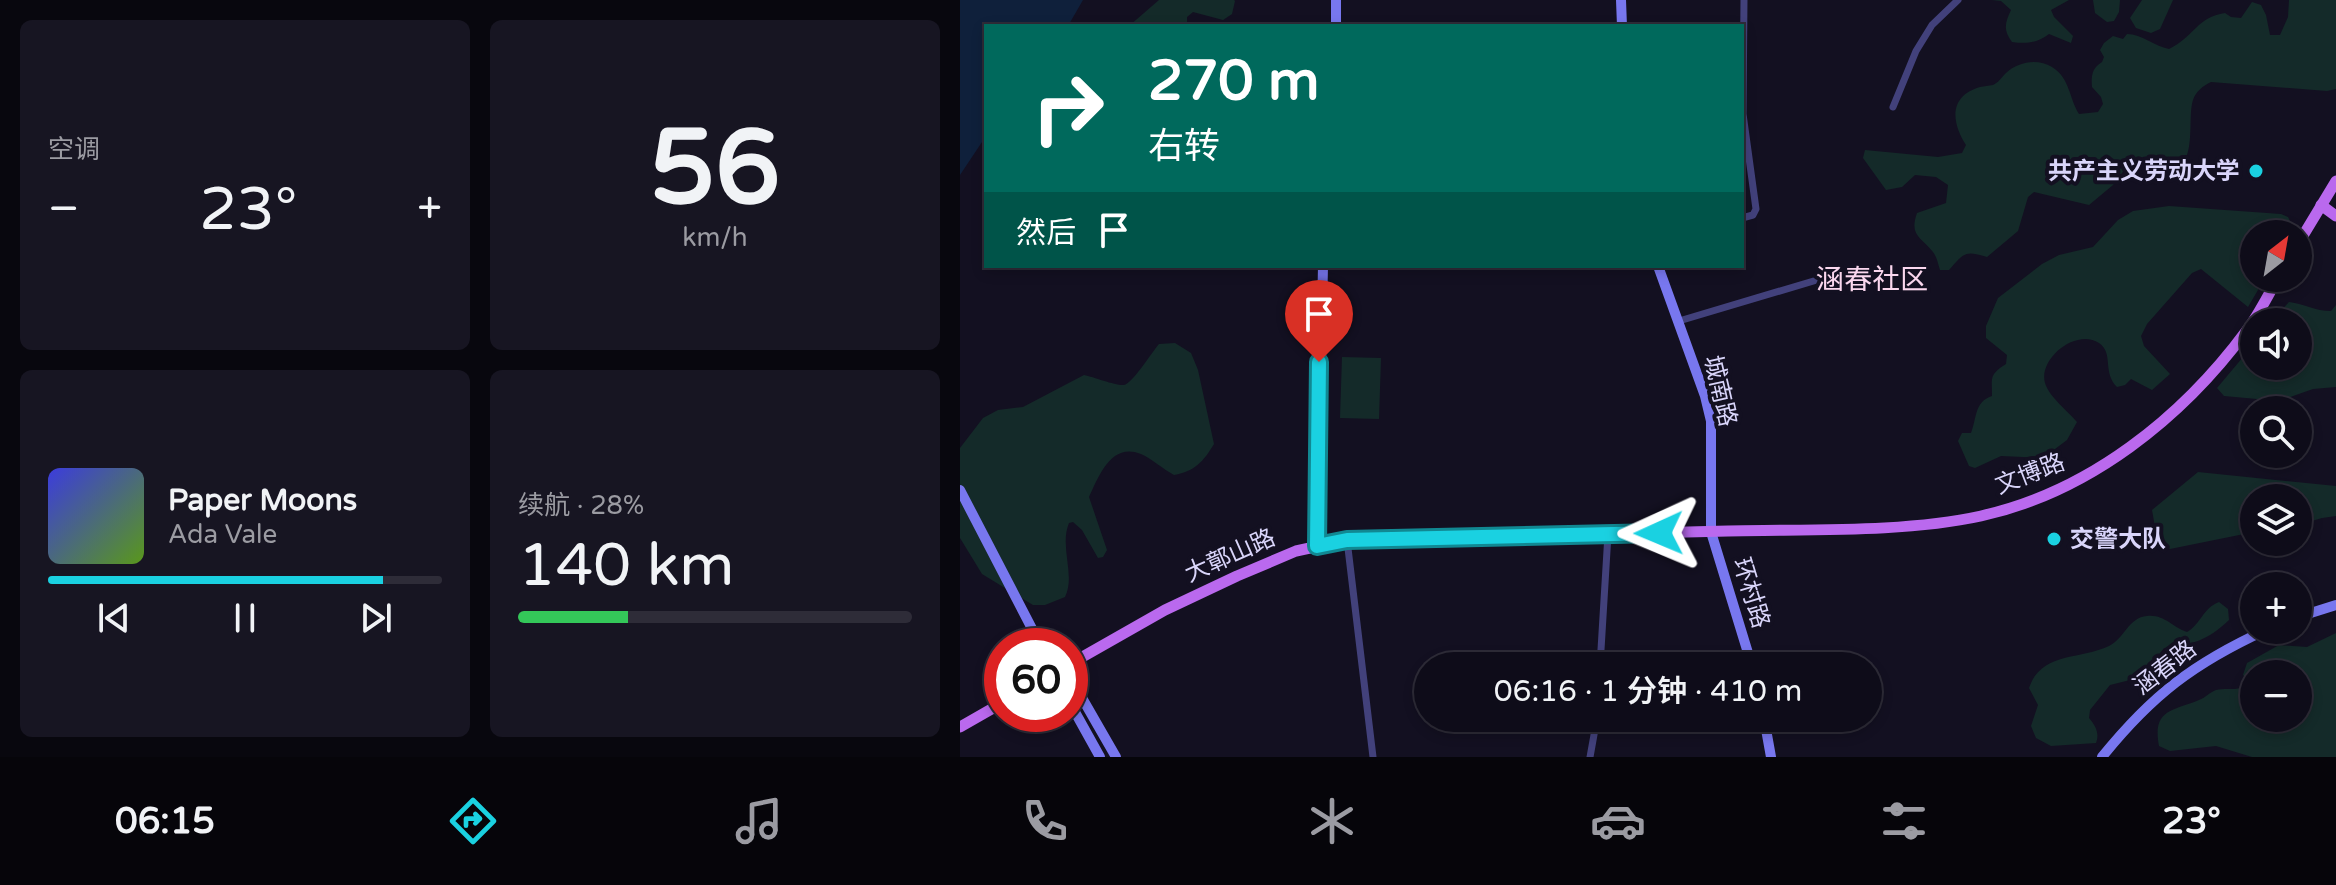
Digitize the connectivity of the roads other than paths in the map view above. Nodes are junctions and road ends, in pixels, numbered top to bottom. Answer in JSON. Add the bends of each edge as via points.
{"nodes":[{"id":1,"x":1336,"y":0,"type":"edge"},
{"id":2,"x":1621,"y":0,"type":"edge"},
{"id":3,"x":1744,"y":0,"type":"edge"},
{"id":4,"x":1958,"y":0,"type":"edge"},
{"id":5,"x":1336,"y":24,"type":"edge"},
{"id":6,"x":1622,"y":24,"type":"edge"},
{"id":7,"x":1744,"y":24,"type":"edge"},
{"id":8,"x":1893,"y":107,"type":"dead end"},
{"id":9,"x":1744,"y":121,"type":"edge"},
{"id":10,"x":2335,"y":186,"type":"edge"},
{"id":11,"x":2321,"y":205,"type":"junction"},
{"id":12,"x":2336,"y":216,"type":"edge"},
{"id":13,"x":1744,"y":217,"type":"edge"},
{"id":14,"x":2312,"y":220,"type":"edge"},
{"id":15,"x":1323,"y":268,"type":"edge"},
{"id":16,"x":1659,"y":268,"type":"edge"},
{"id":17,"x":1827,"y":277,"type":"dead end"},
{"id":18,"x":2270,"y":292,"type":"edge"},
{"id":19,"x":1679,"y":321,"type":"junction"},
{"id":20,"x":960,"y":490,"type":"edge"},
{"id":21,"x":1711,"y":532,"type":"junction"},
{"id":22,"x":1608,"y":534,"type":"junction"},
{"id":23,"x":1347,"y":540,"type":"junction"},
{"id":24,"x":1317,"y":546,"type":"junction"},
{"id":25,"x":2336,"y":605,"type":"edge"},
{"id":26,"x":2312,"y":613,"type":"edge"},
{"id":27,"x":1032,"y":628,"type":"edge"},
{"id":28,"x":2240,"y":642,"type":"edge"},
{"id":29,"x":1601,"y":652,"type":"edge"},
{"id":30,"x":1748,"y":652,"type":"edge"},
{"id":31,"x":1088,"y":654,"type":"edge"},
{"id":32,"x":1088,"y":708,"type":"edge"},
{"id":33,"x":984,"y":713,"type":"edge"},
{"id":34,"x":960,"y":727,"type":"edge"},
{"id":35,"x":1086,"y":732,"type":"edge"},
{"id":36,"x":1594,"y":732,"type":"edge"},
{"id":37,"x":1767,"y":732,"type":"edge"},
{"id":38,"x":1100,"y":757,"type":"edge"},
{"id":39,"x":1116,"y":757,"type":"edge"},
{"id":40,"x":1373,"y":757,"type":"edge"},
{"id":41,"x":1590,"y":757,"type":"edge"},
{"id":42,"x":1771,"y":757,"type":"edge"},
{"id":43,"x":2102,"y":757,"type":"edge"}],
"edges":[{"from":1,"to":5,"type":"street"},
{"from":2,"to":6,"type":"street"},
{"from":3,"to":7,"type":"street"},
{"from":4,"to":8,"type":"street","via":[[1932,25],[1916,51]]},
{"from":9,"to":13,"type":"street","via":[[1756,209]]},
{"from":10,"to":11,"type":"main road"},
{"from":11,"to":12,"type":"main road"},
{"from":11,"to":14,"type":"main road"},
{"from":15,"to":24,"type":"street"},
{"from":16,"to":19,"type":"street","name":"城南路"},
{"from":17,"to":19,"type":"street"},
{"from":18,"to":21,"type":"main road","name":"文博路","via":[[2231,350],[2174,411],[2111,461],[2062,488],[1980,516],[1922,524]]},
{"from":19,"to":21,"type":"street","name":"城南路","via":[[1711,421]]},
{"from":20,"to":27,"type":"street"},
{"from":21,"to":22,"type":"main road","name":"大鄣山路"},
{"from":21,"to":30,"type":"street","name":"环村路"},
{"from":22,"to":23,"type":"main road","name":"大鄣山路"},
{"from":22,"to":29,"type":"street"},
{"from":23,"to":24,"type":"main road","name":"大鄣山路"},
{"from":23,"to":40,"type":"street"},
{"from":24,"to":31,"type":"main road","name":"大鄣山路","via":[[1165,610]]},
{"from":25,"to":26,"type":"street"},
{"from":28,"to":43,"type":"street","name":"涵春路","via":[[2186,674],[2133,719]]},
{"from":32,"to":39,"type":"street"},
{"from":33,"to":34,"type":"main road"},
{"from":35,"to":38,"type":"street"},
{"from":36,"to":41,"type":"street"},
{"from":37,"to":42,"type":"street"}]}
